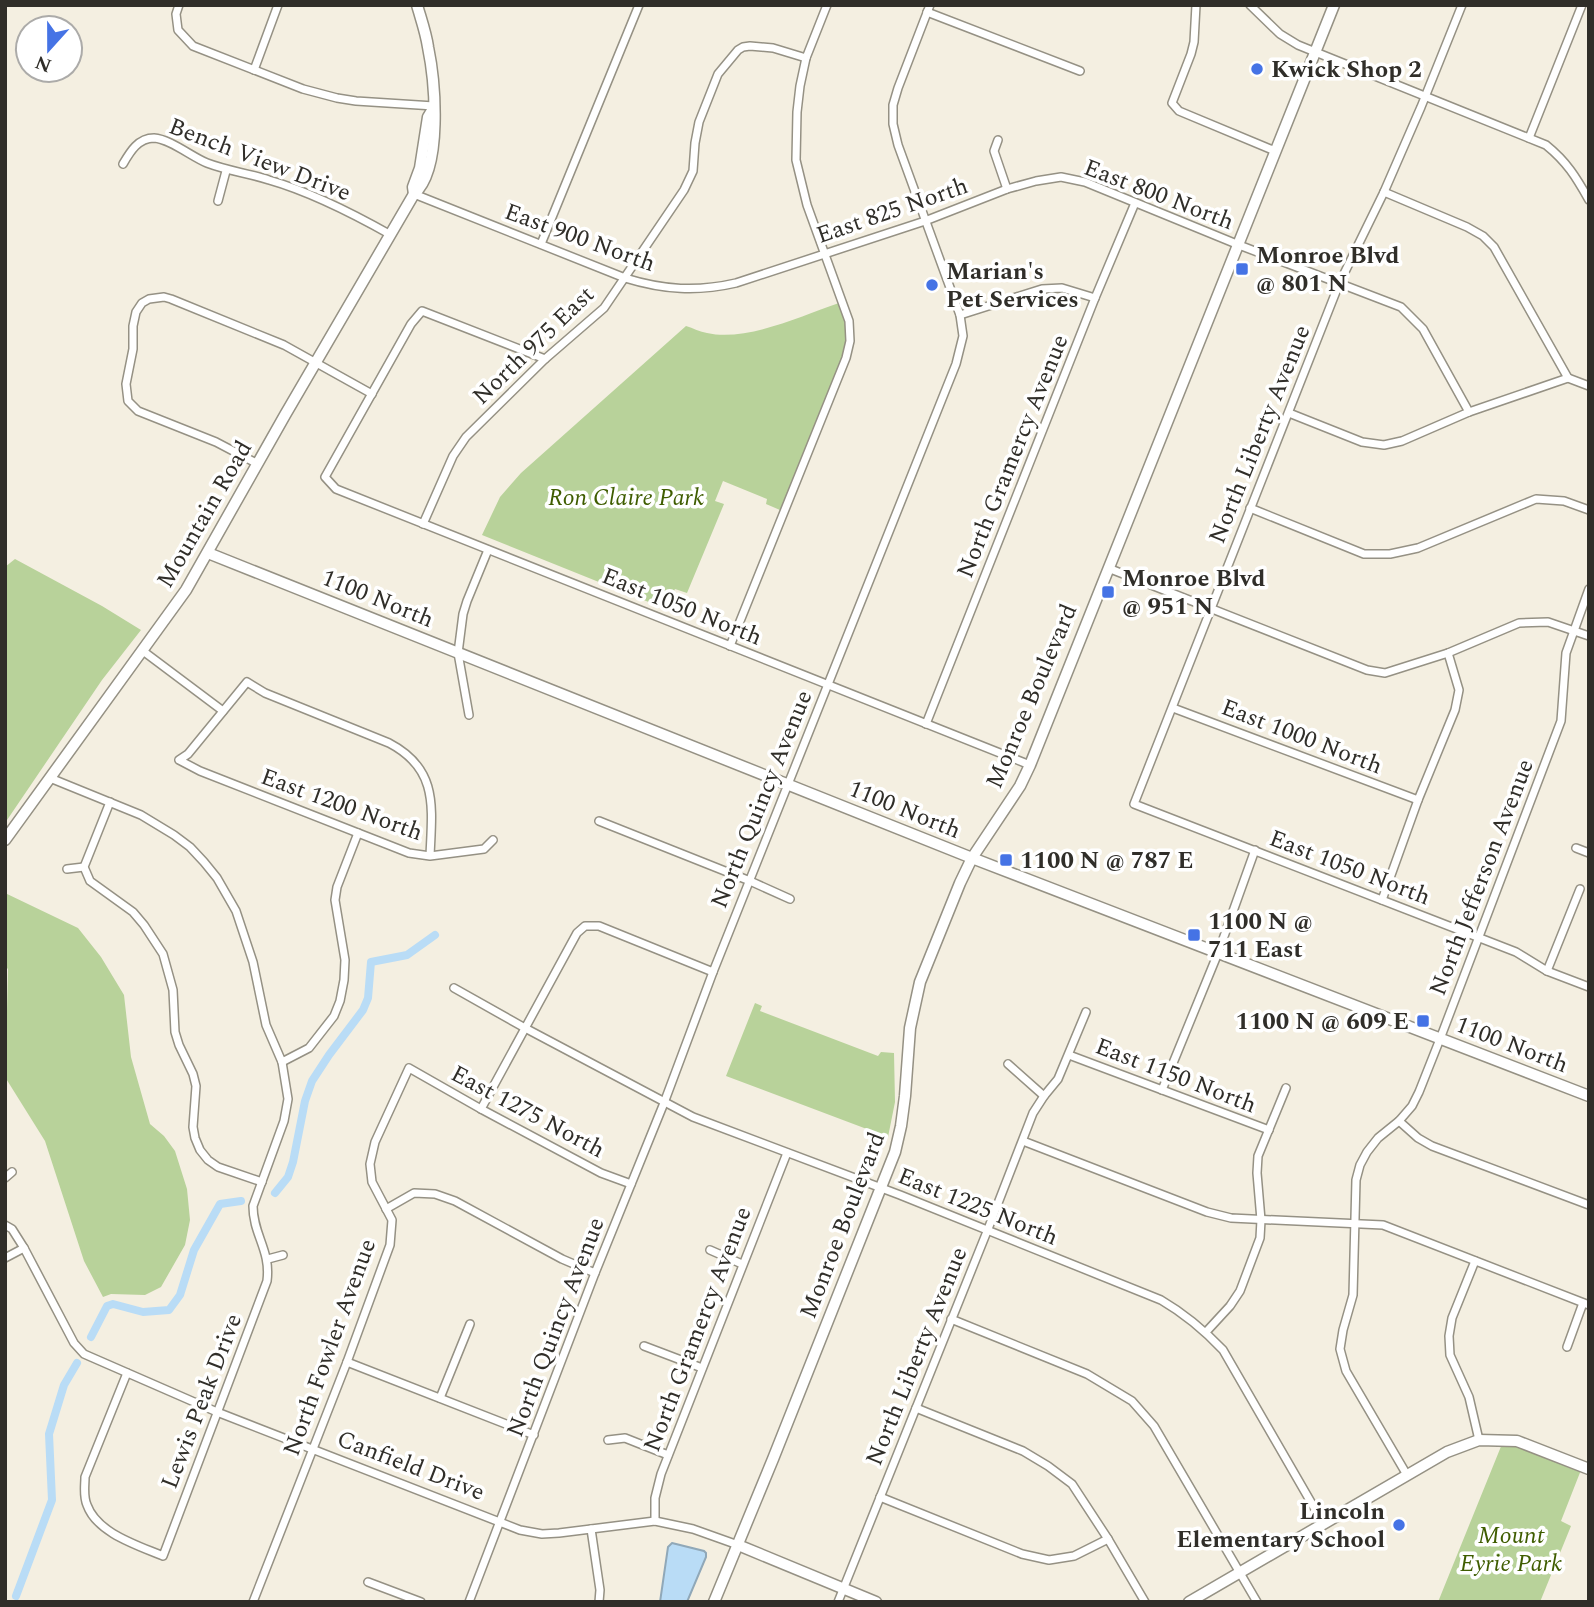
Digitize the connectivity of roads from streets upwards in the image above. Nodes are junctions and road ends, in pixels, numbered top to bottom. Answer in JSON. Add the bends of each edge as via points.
{"nodes":[{"id":1,"x":179,"y":5,"type":"edge"},
{"id":2,"x":278,"y":5,"type":"edge"},
{"id":3,"x":417,"y":5,"type":"edge"},
{"id":4,"x":639,"y":5,"type":"edge"},
{"id":5,"x":827,"y":5,"type":"edge"},
{"id":6,"x":1196,"y":5,"type":"edge"},
{"id":7,"x":1250,"y":5,"type":"edge"},
{"id":8,"x":1334,"y":5,"type":"edge"},
{"id":9,"x":1462,"y":5,"type":"edge"},
{"id":10,"x":1582,"y":5,"type":"edge"},
{"id":11,"x":928,"y":9,"type":"edge"},
{"id":12,"x":1316,"y":53,"type":"junction"},
{"id":13,"x":806,"y":58,"type":"junction"},
{"id":14,"x":254,"y":70,"type":"junction"},
{"id":15,"x":1080,"y":71,"type":"dead end"},
{"id":16,"x":1425,"y":96,"type":"junction"},
{"id":17,"x":434,"y":106,"type":"junction"},
{"id":18,"x":1529,"y":138,"type":"junction"},
{"id":19,"x":998,"y":140,"type":"dead end"},
{"id":20,"x":1275,"y":151,"type":"junction"},
{"id":21,"x":123,"y":164,"type":"dead end"},
{"id":22,"x":226,"y":170,"type":"junction"},
{"id":23,"x":1060,"y":177,"type":"joint"},
{"id":24,"x":1007,"y":189,"type":"junction"},
{"id":25,"x":1384,"y":192,"type":"junction"},
{"id":26,"x":414,"y":194,"type":"junction"},
{"id":27,"x":1589,"y":200,"type":"edge"},
{"id":28,"x":218,"y":201,"type":"dead end"},
{"id":29,"x":1136,"y":203,"type":"junction"},
{"id":30,"x":925,"y":220,"type":"junction"},
{"id":31,"x":391,"y":235,"type":"junction"},
{"id":32,"x":541,"y":244,"type":"junction"},
{"id":33,"x":1239,"y":245,"type":"junction"},
{"id":34,"x":825,"y":254,"type":"junction"},
{"id":35,"x":625,"y":278,"type":"junction"},
{"id":36,"x":736,"y":283,"type":"joint"},
{"id":37,"x":1339,"y":284,"type":"junction"},
{"id":38,"x":1095,"y":298,"type":"junction"},
{"id":39,"x":960,"y":315,"type":"junction"},
{"id":40,"x":545,"y":359,"type":"junction"},
{"id":41,"x":317,"y":362,"type":"junction"},
{"id":42,"x":1568,"y":378,"type":"junction"},
{"id":43,"x":1589,"y":386,"type":"edge"},
{"id":44,"x":372,"y":394,"type":"junction"},
{"id":45,"x":1469,"y":412,"type":"junction"},
{"id":46,"x":1289,"y":413,"type":"junction"},
{"id":47,"x":258,"y":464,"type":"junction"},
{"id":48,"x":1250,"y":508,"type":"junction"},
{"id":49,"x":1589,"y":510,"type":"edge"},
{"id":50,"x":423,"y":524,"type":"junction"},
{"id":51,"x":488,"y":550,"type":"junction"},
{"id":52,"x":208,"y":553,"type":"junction"},
{"id":53,"x":1108,"y":568,"type":"junction"},
{"id":54,"x":1589,"y":589,"type":"edge"},
{"id":55,"x":1212,"y":609,"type":"junction"},
{"id":56,"x":1573,"y":630,"type":"junction"},
{"id":57,"x":1589,"y":636,"type":"edge"},
{"id":58,"x":730,"y":646,"type":"junction"},
{"id":59,"x":143,"y":651,"type":"junction"},
{"id":60,"x":458,"y":653,"type":"junction"},
{"id":61,"x":1448,"y":653,"type":"junction"},
{"id":62,"x":828,"y":685,"type":"junction"},
{"id":63,"x":1172,"y":708,"type":"junction"},
{"id":64,"x":223,"y":711,"type":"junction"},
{"id":65,"x":469,"y":715,"type":"dead end"},
{"id":66,"x":926,"y":724,"type":"junction"},
{"id":67,"x":1030,"y":765,"type":"junction"},
{"id":68,"x":50,"y":778,"type":"junction"},
{"id":69,"x":787,"y":785,"type":"junction"},
{"id":70,"x":1418,"y":800,"type":"junction"},
{"id":71,"x":110,"y":802,"type":"junction"},
{"id":72,"x":1134,"y":804,"type":"joint"},
{"id":73,"x":599,"y":821,"type":"dead end"},
{"id":74,"x":358,"y":833,"type":"junction"},
{"id":75,"x":5,"y":840,"type":"edge"},
{"id":76,"x":493,"y":840,"type":"dead end"},
{"id":77,"x":1576,"y":848,"type":"dead end"},
{"id":78,"x":1255,"y":850,"type":"junction"},
{"id":79,"x":1589,"y":853,"type":"edge"},
{"id":80,"x":430,"y":856,"type":"junction"},
{"id":81,"x":972,"y":858,"type":"junction"},
{"id":82,"x":84,"y":867,"type":"junction"},
{"id":83,"x":67,"y":869,"type":"dead end"},
{"id":84,"x":750,"y":881,"type":"junction"},
{"id":85,"x":1580,"y":889,"type":"dead end"},
{"id":86,"x":790,"y":899,"type":"dead end"},
{"id":87,"x":1382,"y":901,"type":"junction"},
{"id":88,"x":1479,"y":938,"type":"junction"},
{"id":89,"x":1218,"y":953,"type":"junction"},
{"id":90,"x":1547,"y":971,"type":"junction"},
{"id":91,"x":713,"y":972,"type":"junction"},
{"id":92,"x":1589,"y":987,"type":"edge"},
{"id":93,"x":454,"y":988,"type":"dead end"},
{"id":94,"x":1086,"y":1012,"type":"dead end"},
{"id":95,"x":525,"y":1028,"type":"junction"},
{"id":96,"x":1440,"y":1039,"type":"junction"},
{"id":97,"x":1069,"y":1055,"type":"junction"},
{"id":98,"x":282,"y":1062,"type":"junction"},
{"id":99,"x":1008,"y":1064,"type":"dead end"},
{"id":100,"x":409,"y":1068,"type":"joint"},
{"id":101,"x":1286,"y":1088,"type":"dead end"},
{"id":102,"x":1162,"y":1090,"type":"junction"},
{"id":103,"x":1044,"y":1096,"type":"junction"},
{"id":104,"x":1589,"y":1096,"type":"edge"},
{"id":105,"x":664,"y":1103,"type":"junction"},
{"id":106,"x":481,"y":1109,"type":"junction"},
{"id":107,"x":1399,"y":1121,"type":"junction"},
{"id":108,"x":1269,"y":1130,"type":"junction"},
{"id":109,"x":1023,"y":1141,"type":"junction"},
{"id":110,"x":787,"y":1153,"type":"junction"},
{"id":111,"x":262,"y":1182,"type":"junction"},
{"id":112,"x":631,"y":1184,"type":"junction"},
{"id":113,"x":882,"y":1188,"type":"junction"},
{"id":114,"x":1589,"y":1205,"type":"edge"},
{"id":115,"x":386,"y":1209,"type":"junction"},
{"id":116,"x":1261,"y":1220,"type":"junction"},
{"id":117,"x":1355,"y":1223,"type":"junction"},
{"id":118,"x":5,"y":1225,"type":"edge"},
{"id":119,"x":988,"y":1230,"type":"junction"},
{"id":120,"x":24,"y":1248,"type":"junction"},
{"id":121,"x":710,"y":1251,"type":"dead end"},
{"id":122,"x":283,"y":1255,"type":"dead end"},
{"id":123,"x":5,"y":1258,"type":"edge"},
{"id":124,"x":268,"y":1259,"type":"junction"},
{"id":125,"x":1475,"y":1261,"type":"junction"},
{"id":126,"x":742,"y":1264,"type":"junction"},
{"id":127,"x":595,"y":1273,"type":"junction"},
{"id":128,"x":1586,"y":1304,"type":"edge"},
{"id":129,"x":951,"y":1319,"type":"junction"},
{"id":130,"x":470,"y":1324,"type":"dead end"},
{"id":131,"x":1206,"y":1332,"type":"junction"},
{"id":132,"x":644,"y":1346,"type":"dead end"},
{"id":133,"x":1566,"y":1347,"type":"dead end"},
{"id":134,"x":347,"y":1362,"type":"junction"},
{"id":135,"x":702,"y":1368,"type":"junction"},
{"id":136,"x":127,"y":1373,"type":"junction"},
{"id":137,"x":440,"y":1398,"type":"junction"},
{"id":138,"x":916,"y":1408,"type":"junction"},
{"id":139,"x":218,"y":1412,"type":"junction"},
{"id":140,"x":534,"y":1435,"type":"junction"},
{"id":141,"x":608,"y":1440,"type":"dead end"},
{"id":142,"x":1479,"y":1440,"type":"junction"},
{"id":143,"x":312,"y":1449,"type":"junction"},
{"id":144,"x":668,"y":1455,"type":"junction"},
{"id":145,"x":1589,"y":1469,"type":"edge"},
{"id":146,"x":1408,"y":1475,"type":"junction"},
{"id":147,"x":880,"y":1497,"type":"junction"},
{"id":148,"x":654,"y":1521,"type":"junction"},
{"id":149,"x":500,"y":1522,"type":"junction"},
{"id":150,"x":1323,"y":1523,"type":"junction"},
{"id":151,"x":591,"y":1529,"type":"junction"},
{"id":152,"x":1108,"y":1539,"type":"junction"},
{"id":153,"x":738,"y":1545,"type":"junction"},
{"id":154,"x":1240,"y":1571,"type":"junction"},
{"id":155,"x":368,"y":1582,"type":"dead end"},
{"id":156,"x":844,"y":1589,"type":"junction"},
{"id":157,"x":253,"y":1602,"type":"edge"},
{"id":158,"x":421,"y":1602,"type":"edge"},
{"id":159,"x":469,"y":1602,"type":"edge"},
{"id":160,"x":600,"y":1602,"type":"edge"},
{"id":161,"x":714,"y":1602,"type":"edge"},
{"id":162,"x":838,"y":1602,"type":"edge"},
{"id":163,"x":876,"y":1602,"type":"edge"},
{"id":164,"x":1145,"y":1602,"type":"edge"},
{"id":165,"x":1189,"y":1602,"type":"edge"},
{"id":166,"x":1257,"y":1602,"type":"edge"}],
"edges":[{"from":1,"to":14,"type":"street","via":[[178,30],[193,46]]},
{"from":2,"to":14,"type":"street"},
{"from":3,"to":17,"type":"street","name":"Mountain Road","via":[[428,45]]},
{"from":4,"to":32,"type":"street"},
{"from":5,"to":13,"type":"street"},
{"from":6,"to":20,"type":"street","via":[[1194,42],[1172,103],[1180,111]]},
{"from":7,"to":12,"type":"street","via":[[1280,34]]},
{"from":8,"to":12,"type":"street","name":"Monroe Boulevard"},
{"from":9,"to":16,"type":"street","name":"North Liberty Avenue"},
{"from":10,"to":18,"type":"street"},
{"from":11,"to":15,"type":"street"},
{"from":11,"to":30,"type":"street","name":"North Quincy Avenue","via":[[893,105],[898,145]]},
{"from":12,"to":16,"type":"street"},
{"from":12,"to":20,"type":"street","name":"Monroe Boulevard"},
{"from":13,"to":34,"type":"street","via":[[797,112],[796,160]]},
{"from":13,"to":35,"type":"street","name":"North 975 East","via":[[773,48],[743,47],[718,74],[699,121],[693,170],[684,190]]},
{"from":14,"to":17,"type":"street","via":[[337,98]]},
{"from":16,"to":18,"type":"street"},
{"from":16,"to":25,"type":"street","name":"North Liberty Avenue"},
{"from":17,"to":26,"type":"street","name":"Mountain Road"},
{"from":18,"to":27,"type":"street","via":[[1561,156]]},
{"from":19,"to":24,"type":"street","via":[[995,152]]},
{"from":20,"to":33,"type":"street","name":"Monroe Boulevard"},
{"from":21,"to":22,"type":"street","name":"Bench View Drive","via":[[133,148],[155,138]]},
{"from":22,"to":28,"type":"street"},
{"from":22,"to":31,"type":"street","name":"Bench View Drive","via":[[300,191]]},
{"from":23,"to":24,"type":"street","name":"East 825 North"},
{"from":23,"to":29,"type":"street","name":"East 800 North"},
{"from":24,"to":30,"type":"street","name":"East 825 North"},
{"from":25,"to":37,"type":"street","name":"North Liberty Avenue"},
{"from":25,"to":42,"type":"street","via":[[1467,227],[1494,247]]},
{"from":26,"to":31,"type":"street","name":"Mountain Road"},
{"from":26,"to":32,"type":"street","name":"East 900 North"},
{"from":29,"to":33,"type":"street","name":"East 800 North"},
{"from":29,"to":38,"type":"street","name":"North Gramercy Avenue"},
{"from":30,"to":34,"type":"street","name":"East 825 North"},
{"from":30,"to":39,"type":"street","name":"North Quincy Avenue"},
{"from":31,"to":41,"type":"street","name":"Mountain Road"},
{"from":32,"to":35,"type":"street","name":"East 900 North"},
{"from":33,"to":37,"type":"street","name":"East 800 North"},
{"from":33,"to":53,"type":"street","name":"Monroe Boulevard"},
{"from":34,"to":36,"type":"street","name":"East 825 North"},
{"from":34,"to":58,"type":"street","via":[[849,321],[846,358]]},
{"from":35,"to":36,"type":"street","name":"East 900 North","via":[[683,289]]},
{"from":35,"to":40,"type":"street","name":"North 975 East","via":[[604,308]]},
{"from":37,"to":45,"type":"street","name":"East 800 North","via":[[1401,307],[1423,329]]},
{"from":37,"to":46,"type":"street","name":"North Liberty Avenue"},
{"from":38,"to":39,"type":"street","via":[[1062,288],[1042,289]]},
{"from":38,"to":66,"type":"street","name":"North Gramercy Avenue"},
{"from":39,"to":62,"type":"street","name":"North Quincy Avenue","via":[[963,336],[956,364]]},
{"from":40,"to":44,"type":"street","via":[[422,311]]},
{"from":40,"to":50,"type":"street","name":"North 975 East","via":[[466,437]]},
{"from":41,"to":44,"type":"street"},
{"from":41,"to":47,"type":"street","name":"Mountain Road"},
{"from":41,"to":47,"type":"street","via":[[171,299],[156,297],[139,307],[126,384],[128,401],[138,411]]},
{"from":42,"to":43,"type":"street"},
{"from":42,"to":45,"type":"street"},
{"from":44,"to":50,"type":"street","name":"East 1050 North","via":[[325,477],[336,489]]},
{"from":45,"to":46,"type":"street","via":[[1384,445],[1363,442]]},
{"from":46,"to":48,"type":"street","name":"North Liberty Avenue"},
{"from":47,"to":52,"type":"street","name":"Mountain Road"},
{"from":48,"to":49,"type":"street","via":[[1364,554],[1418,548],[1536,499],[1564,500]]},
{"from":48,"to":55,"type":"street","name":"North Liberty Avenue"},
{"from":50,"to":51,"type":"street","name":"East 1050 North"},
{"from":51,"to":58,"type":"street","name":"East 1050 North"},
{"from":51,"to":60,"type":"street","via":[[463,614]]},
{"from":52,"to":59,"type":"street","name":"Mountain Road"},
{"from":52,"to":60,"type":"street","name":"1100 North"},
{"from":53,"to":55,"type":"street"},
{"from":53,"to":67,"type":"street","name":"Monroe Boulevard"},
{"from":54,"to":56,"type":"street","name":"North Jefferson Avenue"},
{"from":55,"to":61,"type":"street","via":[[1367,670],[1385,673]]},
{"from":55,"to":63,"type":"street","name":"North Liberty Avenue"},
{"from":56,"to":57,"type":"street"},
{"from":56,"to":61,"type":"street","via":[[1548,622],[1519,623]]},
{"from":56,"to":88,"type":"street","name":"North Jefferson Avenue","via":[[1566,653],[1561,721]]},
{"from":58,"to":62,"type":"street","name":"East 1050 North"},
{"from":59,"to":64,"type":"street"},
{"from":59,"to":68,"type":"street","name":"Mountain Road"},
{"from":60,"to":65,"type":"street"},
{"from":60,"to":69,"type":"street","name":"1100 North"},
{"from":61,"to":70,"type":"street","via":[[1459,690],[1455,710]]},
{"from":62,"to":66,"type":"street","name":"East 1050 North"},
{"from":62,"to":69,"type":"street","name":"North Quincy Avenue"},
{"from":63,"to":70,"type":"street","name":"East 1000 North"},
{"from":63,"to":72,"type":"street","name":"North Liberty Avenue"},
{"from":64,"to":74,"type":"street","name":"East 1200 North","via":[[179,760]]},
{"from":64,"to":80,"type":"street","via":[[247,682],[404,751],[415,762],[430,793]]},
{"from":66,"to":67,"type":"street","name":"East 1050 North"},
{"from":67,"to":81,"type":"street","name":"Monroe Boulevard"},
{"from":68,"to":71,"type":"street"},
{"from":68,"to":75,"type":"street","name":"Mountain Road"},
{"from":69,"to":81,"type":"street","name":"1100 North"},
{"from":69,"to":84,"type":"street","name":"North Quincy Avenue"},
{"from":70,"to":87,"type":"street"},
{"from":71,"to":82,"type":"street"},
{"from":71,"to":98,"type":"street","via":[[174,835],[217,878],[243,930],[266,1025]]},
{"from":72,"to":78,"type":"street","name":"East 1050 North"},
{"from":73,"to":84,"type":"street"},
{"from":74,"to":80,"type":"street","name":"East 1200 North","via":[[409,853]]},
{"from":74,"to":98,"type":"street","via":[[335,900],[345,960],[340,1001],[309,1048]]},
{"from":76,"to":80,"type":"street","name":"East 1200 North","via":[[484,849]]},
{"from":77,"to":79,"type":"street"},
{"from":78,"to":87,"type":"street","name":"East 1050 North"},
{"from":78,"to":89,"type":"street"},
{"from":81,"to":89,"type":"street","name":"1100 North"},
{"from":81,"to":113,"type":"street","name":"Monroe Boulevard","via":[[920,982],[910,1028],[901,1126]]},
{"from":82,"to":83,"type":"street"},
{"from":82,"to":111,"type":"street","via":[[90,881],[145,925],[163,954],[173,990],[175,1032],[196,1086],[193,1126],[200,1150],[218,1167]]},
{"from":84,"to":86,"type":"street"},
{"from":84,"to":91,"type":"street","name":"North Quincy Avenue"},
{"from":85,"to":90,"type":"street"},
{"from":87,"to":88,"type":"street","name":"East 1050 North"},
{"from":88,"to":90,"type":"street","name":"East 1050 North","via":[[1516,952]]},
{"from":88,"to":96,"type":"street","name":"North Jefferson Avenue"},
{"from":89,"to":96,"type":"street","name":"1100 North"},
{"from":89,"to":102,"type":"street"},
{"from":90,"to":92,"type":"street","name":"East 1050 North"},
{"from":91,"to":95,"type":"street","via":[[599,926],[585,926]]},
{"from":91,"to":105,"type":"street","name":"North Quincy Avenue"},
{"from":93,"to":95,"type":"street","name":"East 1225 North"},
{"from":94,"to":97,"type":"street","name":"North Liberty Avenue"},
{"from":95,"to":105,"type":"street","name":"East 1225 North"},
{"from":95,"to":106,"type":"street"},
{"from":96,"to":104,"type":"street","name":"1100 North"},
{"from":96,"to":107,"type":"street","name":"North Jefferson Avenue","via":[[1419,1092]]},
{"from":97,"to":102,"type":"street","name":"East 1150 North"},
{"from":97,"to":103,"type":"street","name":"North Liberty Avenue"},
{"from":98,"to":111,"type":"street","via":[[288,1099]]},
{"from":99,"to":103,"type":"street"},
{"from":100,"to":106,"type":"street","name":"East 1275 North"},
{"from":100,"to":115,"type":"street","name":"North Fowler Avenue","via":[[375,1142],[370,1164],[372,1182]]},
{"from":101,"to":108,"type":"street"},
{"from":102,"to":108,"type":"street","name":"East 1150 North"},
{"from":103,"to":109,"type":"street","name":"North Liberty Avenue"},
{"from":105,"to":110,"type":"street","name":"East 1225 North"},
{"from":105,"to":112,"type":"street","name":"North Quincy Avenue"},
{"from":106,"to":112,"type":"street","name":"East 1275 North","via":[[601,1173]]},
{"from":107,"to":114,"type":"street","via":[[1432,1146]]},
{"from":107,"to":117,"type":"street","name":"North Jefferson Avenue","via":[[1378,1138],[1360,1165]]},
{"from":108,"to":116,"type":"street","via":[[1258,1156]]},
{"from":109,"to":116,"type":"street","via":[[1207,1212]]},
{"from":109,"to":119,"type":"street","name":"North Liberty Avenue"},
{"from":110,"to":113,"type":"street","name":"East 1225 North"},
{"from":110,"to":126,"type":"street","name":"North Gramercy Avenue"},
{"from":111,"to":124,"type":"street","via":[[253,1220]]},
{"from":112,"to":127,"type":"street","name":"North Quincy Avenue"},
{"from":113,"to":119,"type":"street","name":"East 1225 North"},
{"from":113,"to":153,"type":"street","name":"Monroe Boulevard"},
{"from":115,"to":127,"type":"street","via":[[414,1193],[435,1194]]},
{"from":115,"to":134,"type":"street","name":"North Fowler Avenue","via":[[391,1220],[390,1245]]},
{"from":116,"to":117,"type":"street"},
{"from":116,"to":131,"type":"street","via":[[1260,1238],[1240,1291]]},
{"from":117,"to":125,"type":"street","via":[[1383,1225]]},
{"from":117,"to":146,"type":"street","name":"North Jefferson Avenue","via":[[1353,1295],[1340,1349],[1346,1371]]},
{"from":118,"to":120,"type":"street","name":"Canfield Drive"},
{"from":119,"to":129,"type":"street","name":"North Liberty Avenue"},
{"from":119,"to":131,"type":"street","name":"East 1225 North","via":[[1161,1300]]},
{"from":120,"to":123,"type":"street"},
{"from":120,"to":136,"type":"street","name":"Canfield Drive","via":[[74,1343],[85,1354]]},
{"from":121,"to":126,"type":"street"},
{"from":122,"to":124,"type":"street"},
{"from":124,"to":139,"type":"street","name":"Lewis Peak Drive","via":[[267,1281]]},
{"from":125,"to":128,"type":"street"},
{"from":125,"to":142,"type":"street","via":[[1452,1318],[1450,1355],[1469,1397]]},
{"from":126,"to":135,"type":"street","name":"North Gramercy Avenue"},
{"from":127,"to":140,"type":"street","name":"North Quincy Avenue"},
{"from":128,"to":133,"type":"street"},
{"from":129,"to":138,"type":"street","name":"North Liberty Avenue"},
{"from":129,"to":154,"type":"street","via":[[1087,1374],[1132,1401],[1153,1426]]},
{"from":130,"to":137,"type":"street"},
{"from":131,"to":150,"type":"street","name":"East 1225 North","via":[[1223,1350]]},
{"from":132,"to":135,"type":"street"},
{"from":134,"to":137,"type":"street"},
{"from":134,"to":143,"type":"street","name":"North Fowler Avenue"},
{"from":135,"to":144,"type":"street","name":"North Gramercy Avenue"},
{"from":136,"to":139,"type":"street","name":"Canfield Drive"},
{"from":136,"to":139,"type":"street","name":"Lewis Peak Drive","via":[[85,1477],[84,1491],[94,1517],[116,1536],[163,1556]]},
{"from":137,"to":140,"type":"street"},
{"from":138,"to":147,"type":"street","name":"North Liberty Avenue"},
{"from":138,"to":152,"type":"street","via":[[1023,1451],[1048,1466],[1072,1484]]},
{"from":139,"to":143,"type":"street","name":"Canfield Drive"},
{"from":140,"to":149,"type":"street","name":"North Quincy Avenue"},
{"from":141,"to":144,"type":"street","via":[[625,1438]]},
{"from":142,"to":145,"type":"street","via":[[1517,1441]]},
{"from":142,"to":146,"type":"street"},
{"from":143,"to":149,"type":"street","name":"Canfield Drive"},
{"from":143,"to":157,"type":"street","name":"North Fowler Avenue"},
{"from":144,"to":148,"type":"street","name":"North Gramercy Avenue","via":[[655,1498]]},
{"from":146,"to":150,"type":"street"},
{"from":147,"to":152,"type":"street","via":[[1022,1554],[1049,1559],[1074,1556]]},
{"from":147,"to":156,"type":"street","name":"North Liberty Avenue"},
{"from":148,"to":151,"type":"street","name":"Canfield Drive"},
{"from":148,"to":153,"type":"street","name":"Canfield Drive"},
{"from":149,"to":151,"type":"street","name":"Canfield Drive","via":[[542,1534]]},
{"from":149,"to":159,"type":"street","name":"North Quincy Avenue"},
{"from":150,"to":154,"type":"street"},
{"from":151,"to":160,"type":"street"},
{"from":152,"to":164,"type":"street"},
{"from":153,"to":156,"type":"street","name":"Canfield Drive"},
{"from":153,"to":161,"type":"street","name":"Monroe Boulevard"},
{"from":154,"to":165,"type":"street"},
{"from":154,"to":166,"type":"street"},
{"from":155,"to":158,"type":"street"},
{"from":156,"to":162,"type":"street","name":"North Liberty Avenue"},
{"from":156,"to":163,"type":"street","name":"Canfield Drive"}]}
